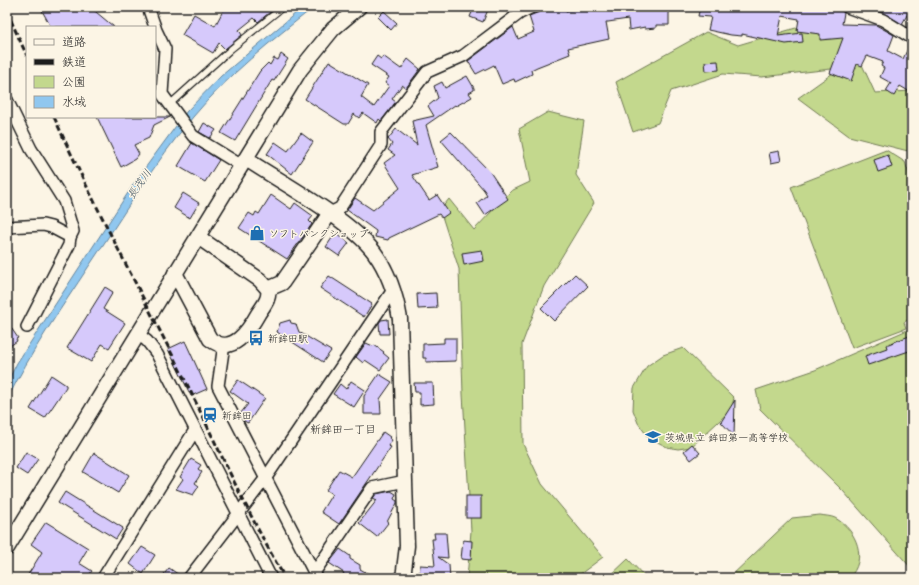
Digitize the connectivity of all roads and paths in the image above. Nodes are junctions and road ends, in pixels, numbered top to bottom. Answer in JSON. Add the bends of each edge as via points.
{"nodes":[{"id":1,"x":148,"y":7,"type":"edge"},
{"id":2,"x":283,"y":7,"type":"edge"},
{"id":3,"x":359,"y":7,"type":"edge"},
{"id":4,"x":532,"y":7,"type":"edge"},
{"id":5,"x":847,"y":7,"type":"edge"},
{"id":6,"x":155,"y":26,"type":"edge"},
{"id":7,"x":156,"y":29,"type":"edge"},
{"id":8,"x":912,"y":38,"type":"edge"},
{"id":9,"x":7,"y":100,"type":"edge"},
{"id":10,"x":172,"y":105,"type":"junction"},
{"id":11,"x":244,"y":162,"type":"junction"},
{"id":12,"x":330,"y":213,"type":"junction"},
{"id":13,"x":7,"y":227,"type":"edge"},
{"id":14,"x":70,"y":237,"type":"junction"},
{"id":15,"x":198,"y":237,"type":"junction"},
{"id":16,"x":175,"y":273,"type":"junction"},
{"id":17,"x":268,"y":289,"type":"junction"},
{"id":18,"x":394,"y":290,"type":"junction"},
{"id":19,"x":27,"y":327,"type":"dead end"},
{"id":20,"x":138,"y":334,"type":"junction"},
{"id":21,"x":224,"y":344,"type":"junction"},
{"id":22,"x":195,"y":430,"type":"junction"},
{"id":23,"x":265,"y":479,"type":"junction"},
{"id":24,"x":405,"y":481,"type":"junction"},
{"id":25,"x":237,"y":514,"type":"junction"},
{"id":26,"x":7,"y":548,"type":"edge"},
{"id":27,"x":316,"y":575,"type":"edge"},
{"id":28,"x":103,"y":578,"type":"edge"},
{"id":29,"x":189,"y":578,"type":"edge"},
{"id":30,"x":271,"y":578,"type":"edge"},
{"id":31,"x":404,"y":578,"type":"edge"}],
"edges":[{"from":1,"to":6,"type":"street"},
{"from":2,"to":10,"type":"lane","via":[[231,49]]},
{"from":3,"to":11,"type":"street","via":[[333,29],[308,60]]},
{"from":4,"to":12,"type":"street","via":[[514,16],[463,56],[427,72],[381,132],[381,145],[340,208]]},
{"from":5,"to":8,"type":"street","via":[[883,20]]},
{"from":7,"to":10,"type":"street","via":[[165,49],[162,94]]},
{"from":9,"to":14,"type":"street","via":[[31,149],[64,201],[73,231]]},
{"from":10,"to":11,"type":"street","via":[[193,136]]},
{"from":11,"to":12,"type":"street"},
{"from":11,"to":15,"type":"street"},
{"from":12,"to":17,"type":"street","via":[[282,283]]},
{"from":12,"to":18,"type":"street","via":[[373,250]]},
{"from":13,"to":14,"type":"street","via":[[43,225]]},
{"from":14,"to":19,"type":"street","via":[[69,245]]},
{"from":15,"to":16,"type":"street"},
{"from":15,"to":17,"type":"street","via":[[260,280]]},
{"from":16,"to":20,"type":"street"},
{"from":16,"to":21,"type":"street","via":[[210,339]]},
{"from":17,"to":21,"type":"street","via":[[268,298],[246,334],[235,342]]},
{"from":18,"to":23,"type":"street"},
{"from":18,"to":24,"type":"street","via":[[400,319]]},
{"from":20,"to":22,"type":"street","via":[[157,354]]},
{"from":20,"to":26,"type":"street"},
{"from":21,"to":23,"type":"street","via":[[218,386]]},
{"from":22,"to":25,"type":"street"},
{"from":22,"to":28,"type":"street"},
{"from":23,"to":25,"type":"street"},
{"from":23,"to":27,"type":"street"},
{"from":24,"to":27,"type":"street","via":[[372,488]]},
{"from":24,"to":31,"type":"street","via":[[407,546]]},
{"from":25,"to":29,"type":"street"},
{"from":25,"to":30,"type":"street"}]}
